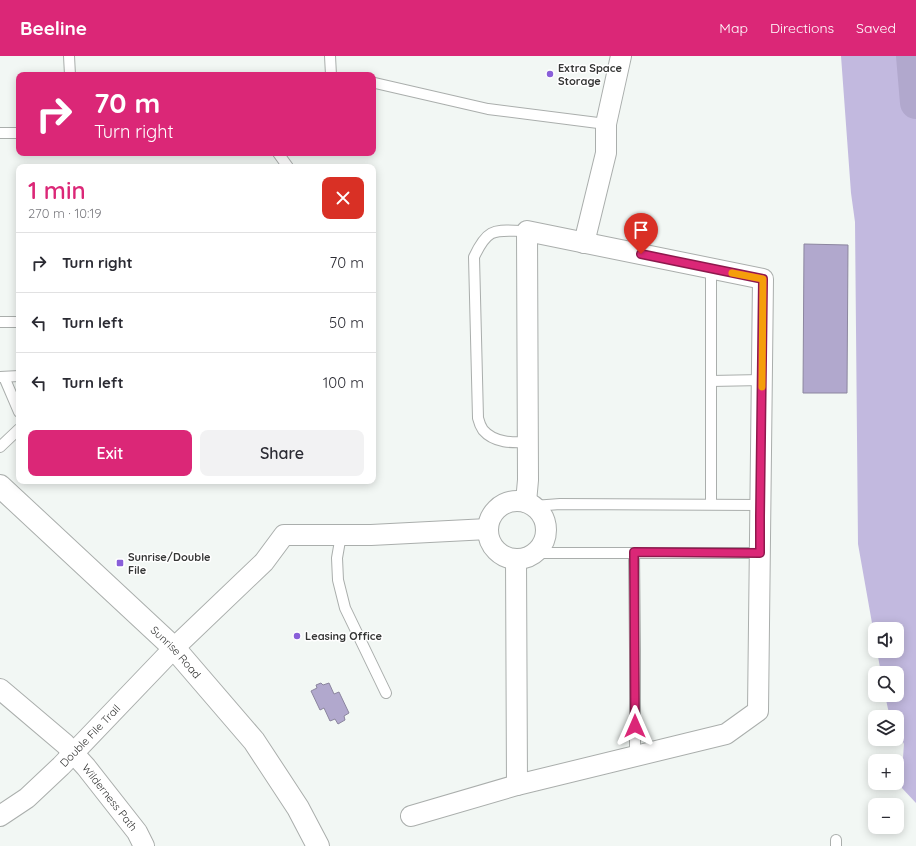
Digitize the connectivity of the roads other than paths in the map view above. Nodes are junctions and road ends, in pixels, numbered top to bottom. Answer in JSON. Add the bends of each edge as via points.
{"nodes":[{"id":1,"x":69,"y":56,"type":"edge"},
{"id":2,"x":330,"y":56,"type":"edge"},
{"id":3,"x":621,"y":56,"type":"edge"},
{"id":4,"x":70,"y":72,"type":"edge"},
{"id":5,"x":331,"y":72,"type":"edge"},
{"id":6,"x":376,"y":83,"type":"edge"},
{"id":7,"x":606,"y":124,"type":"junction"},
{"id":8,"x":0,"y":133,"type":"edge"},
{"id":9,"x":16,"y":133,"type":"edge"},
{"id":10,"x":528,"y":231,"type":"junction"},
{"id":11,"x":584,"y":243,"type":"junction"},
{"id":12,"x":711,"y":268,"type":"junction"},
{"id":13,"x":0,"y":322,"type":"edge"},
{"id":14,"x":16,"y":322,"type":"edge"},
{"id":15,"x":16,"y":376,"type":"edge"},
{"id":16,"x":2,"y":377,"type":"edge"},
{"id":17,"x":762,"y":380,"type":"junction"},
{"id":18,"x":711,"y":382,"type":"junction"},
{"id":19,"x":16,"y":406,"type":"edge"},
{"id":20,"x":16,"y":432,"type":"edge"},
{"id":21,"x":528,"y":442,"type":"junction"},
{"id":22,"x":0,"y":447,"type":"edge"},
{"id":23,"x":0,"y":486,"type":"edge"},
{"id":24,"x":530,"y":504,"type":"junction"},
{"id":25,"x":710,"y":504,"type":"junction"},
{"id":26,"x":760,"y":505,"type":"junction"},
{"id":27,"x":488,"y":529,"type":"junction"},
{"id":28,"x":341,"y":535,"type":"junction"},
{"id":29,"x":634,"y":552,"type":"junction"},
{"id":30,"x":535,"y":553,"type":"junction"},
{"id":31,"x":760,"y":553,"type":"junction"},
{"id":32,"x":516,"y":559,"type":"junction"},
{"id":33,"x":174,"y":648,"type":"junction"},
{"id":34,"x":0,"y":689,"type":"edge"},
{"id":35,"x":386,"y":693,"type":"dead end"},
{"id":36,"x":73,"y":754,"type":"junction"},
{"id":37,"x":635,"y":756,"type":"junction"},
{"id":38,"x":517,"y":785,"type":"junction"},
{"id":39,"x":0,"y":816,"type":"edge"},
{"id":40,"x":411,"y":816,"type":"dead end"},
{"id":41,"x":144,"y":846,"type":"edge"},
{"id":42,"x":318,"y":846,"type":"edge"}],
"edges":[{"from":1,"to":4,"type":"lane"},
{"from":2,"to":5,"type":"lane"},
{"from":3,"to":7,"type":"street"},
{"from":6,"to":7,"type":"lane","via":[[488,109]]},
{"from":7,"to":11,"type":"street","via":[[606,152]]},
{"from":8,"to":9,"type":"lane"},
{"from":10,"to":11,"type":"street"},
{"from":10,"to":21,"type":"street"},
{"from":10,"to":21,"type":"lane","via":[[490,232],[474,257],[478,418],[483,430],[494,438],[510,443]]},
{"from":11,"to":12,"type":"street"},
{"from":12,"to":17,"type":"street","via":[[763,279]]},
{"from":12,"to":18,"type":"lane"},
{"from":13,"to":14,"type":"lane"},
{"from":15,"to":16,"type":"lane"},
{"from":16,"to":19,"type":"lane"},
{"from":17,"to":18,"type":"lane"},
{"from":17,"to":26,"type":"street"},
{"from":18,"to":25,"type":"lane"},
{"from":20,"to":22,"type":"lane"},
{"from":21,"to":24,"type":"street"},
{"from":23,"to":33,"type":"main road","name":"Sunrise Road"},
{"from":24,"to":25,"type":"lane"},
{"from":24,"to":27,"type":"street","via":[[514,500],[500,505],[491,517]]},
{"from":24,"to":30,"type":"street","via":[[543,514],[547,531],[541,547]]},
{"from":25,"to":26,"type":"lane"},
{"from":26,"to":31,"type":"street"},
{"from":27,"to":28,"type":"street"},
{"from":27,"to":32,"type":"street","via":[[489,539],[498,551],[504,556]]},
{"from":28,"to":33,"type":"street","name":"Double File Trail","via":[[284,535],[264,562]]},
{"from":28,"to":35,"type":"lane","via":[[337,558],[338,580],[345,608]]},
{"from":29,"to":30,"type":"lane"},
{"from":29,"to":31,"type":"lane"},
{"from":29,"to":37,"type":"lane"},
{"from":30,"to":32,"type":"street"},
{"from":31,"to":37,"type":"street","via":[[758,711],[726,734]]},
{"from":32,"to":38,"type":"street"},
{"from":33,"to":36,"type":"street","name":"Double File Trail"},
{"from":33,"to":42,"type":"main road","name":"Sunrise Road","via":[[254,741],[298,808]]},
{"from":34,"to":36,"type":"street","name":"Wilderness Path","via":[[65,744]]},
{"from":36,"to":39,"type":"street","name":"Double File Trail","via":[[27,798]]},
{"from":36,"to":41,"type":"street","name":"Wilderness Path","via":[[132,826]]},
{"from":37,"to":38,"type":"street"},
{"from":38,"to":40,"type":"street"}]}
